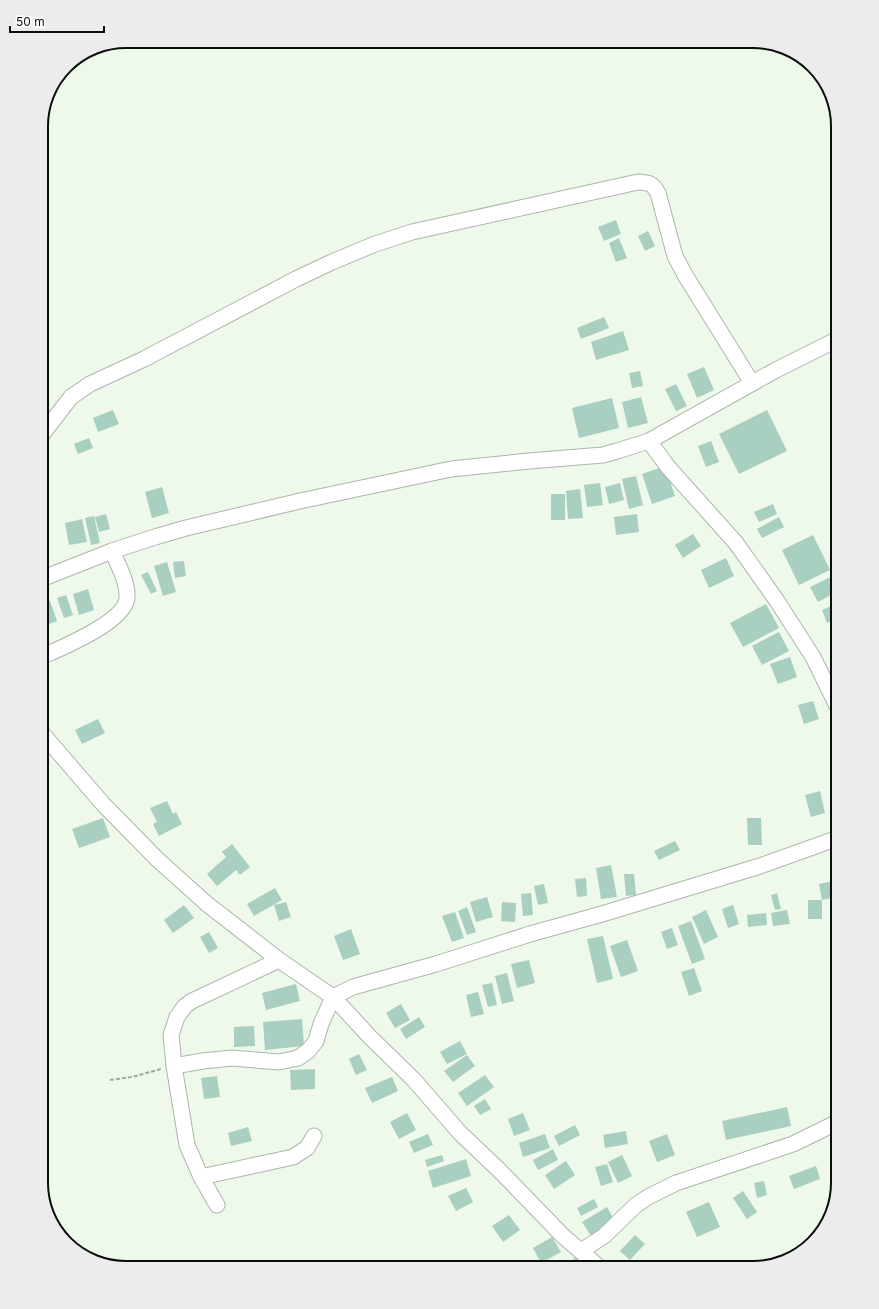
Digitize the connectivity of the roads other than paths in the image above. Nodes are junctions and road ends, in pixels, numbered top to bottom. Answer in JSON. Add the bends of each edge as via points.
{"nodes":[{"id":1,"x":831,"y":343,"type":"edge"},
{"id":2,"x":752,"y":383,"type":"junction"},
{"id":3,"x":48,"y":427,"type":"edge"},
{"id":4,"x":649,"y":440,"type":"junction"},
{"id":5,"x":112,"y":551,"type":"junction"},
{"id":6,"x":48,"y":576,"type":"edge"},
{"id":7,"x":48,"y":654,"type":"edge"},
{"id":8,"x":831,"y":694,"type":"edge"},
{"id":9,"x":48,"y":740,"type":"edge"},
{"id":10,"x":831,"y":841,"type":"edge"},
{"id":11,"x":279,"y":960,"type":"junction"},
{"id":12,"x":333,"y":997,"type":"junction"},
{"id":13,"x":174,"y":1066,"type":"junction"},
{"id":14,"x":831,"y":1125,"type":"edge"},
{"id":15,"x":314,"y":1136,"type":"dead end"},
{"id":16,"x":201,"y":1177,"type":"junction"},
{"id":17,"x":217,"y":1205,"type":"dead end"},
{"id":18,"x":581,"y":1251,"type":"junction"},
{"id":19,"x":592,"y":1261,"type":"edge"}],
"edges":[{"from":1,"to":2,"type":"street"},
{"from":2,"to":3,"type":"street","via":[[675,256],[658,193],[653,185],[638,182],[412,232],[374,244],[296,279],[144,359],[90,384],[71,397]]},
{"from":2,"to":4,"type":"street"},
{"from":4,"to":5,"type":"street","via":[[603,455],[452,470],[387,482],[186,528]]},
{"from":4,"to":8,"type":"street","via":[[668,467],[736,543],[813,657]]},
{"from":5,"to":6,"type":"street"},
{"from":5,"to":7,"type":"street","via":[[125,582],[127,599],[123,606],[116,616],[96,630]]},
{"from":9,"to":11,"type":"street","via":[[103,804],[158,860],[207,904]]},
{"from":10,"to":12,"type":"street","via":[[760,866],[353,987]]},
{"from":11,"to":12,"type":"street"},
{"from":11,"to":13,"type":"street","via":[[209,992],[185,1006],[176,1017],[171,1035]]},
{"from":12,"to":13,"type":"street","via":[[316,1040],[308,1051],[298,1058],[279,1062],[232,1058]]},
{"from":12,"to":18,"type":"street","via":[[414,1080],[460,1133]]},
{"from":13,"to":16,"type":"street","via":[[187,1145]]},
{"from":14,"to":18,"type":"street","via":[[793,1144],[669,1186],[648,1197],[604,1236]]},
{"from":15,"to":16,"type":"street","via":[[307,1148],[293,1157]]},
{"from":16,"to":17,"type":"street"},
{"from":18,"to":19,"type":"street"}]}
